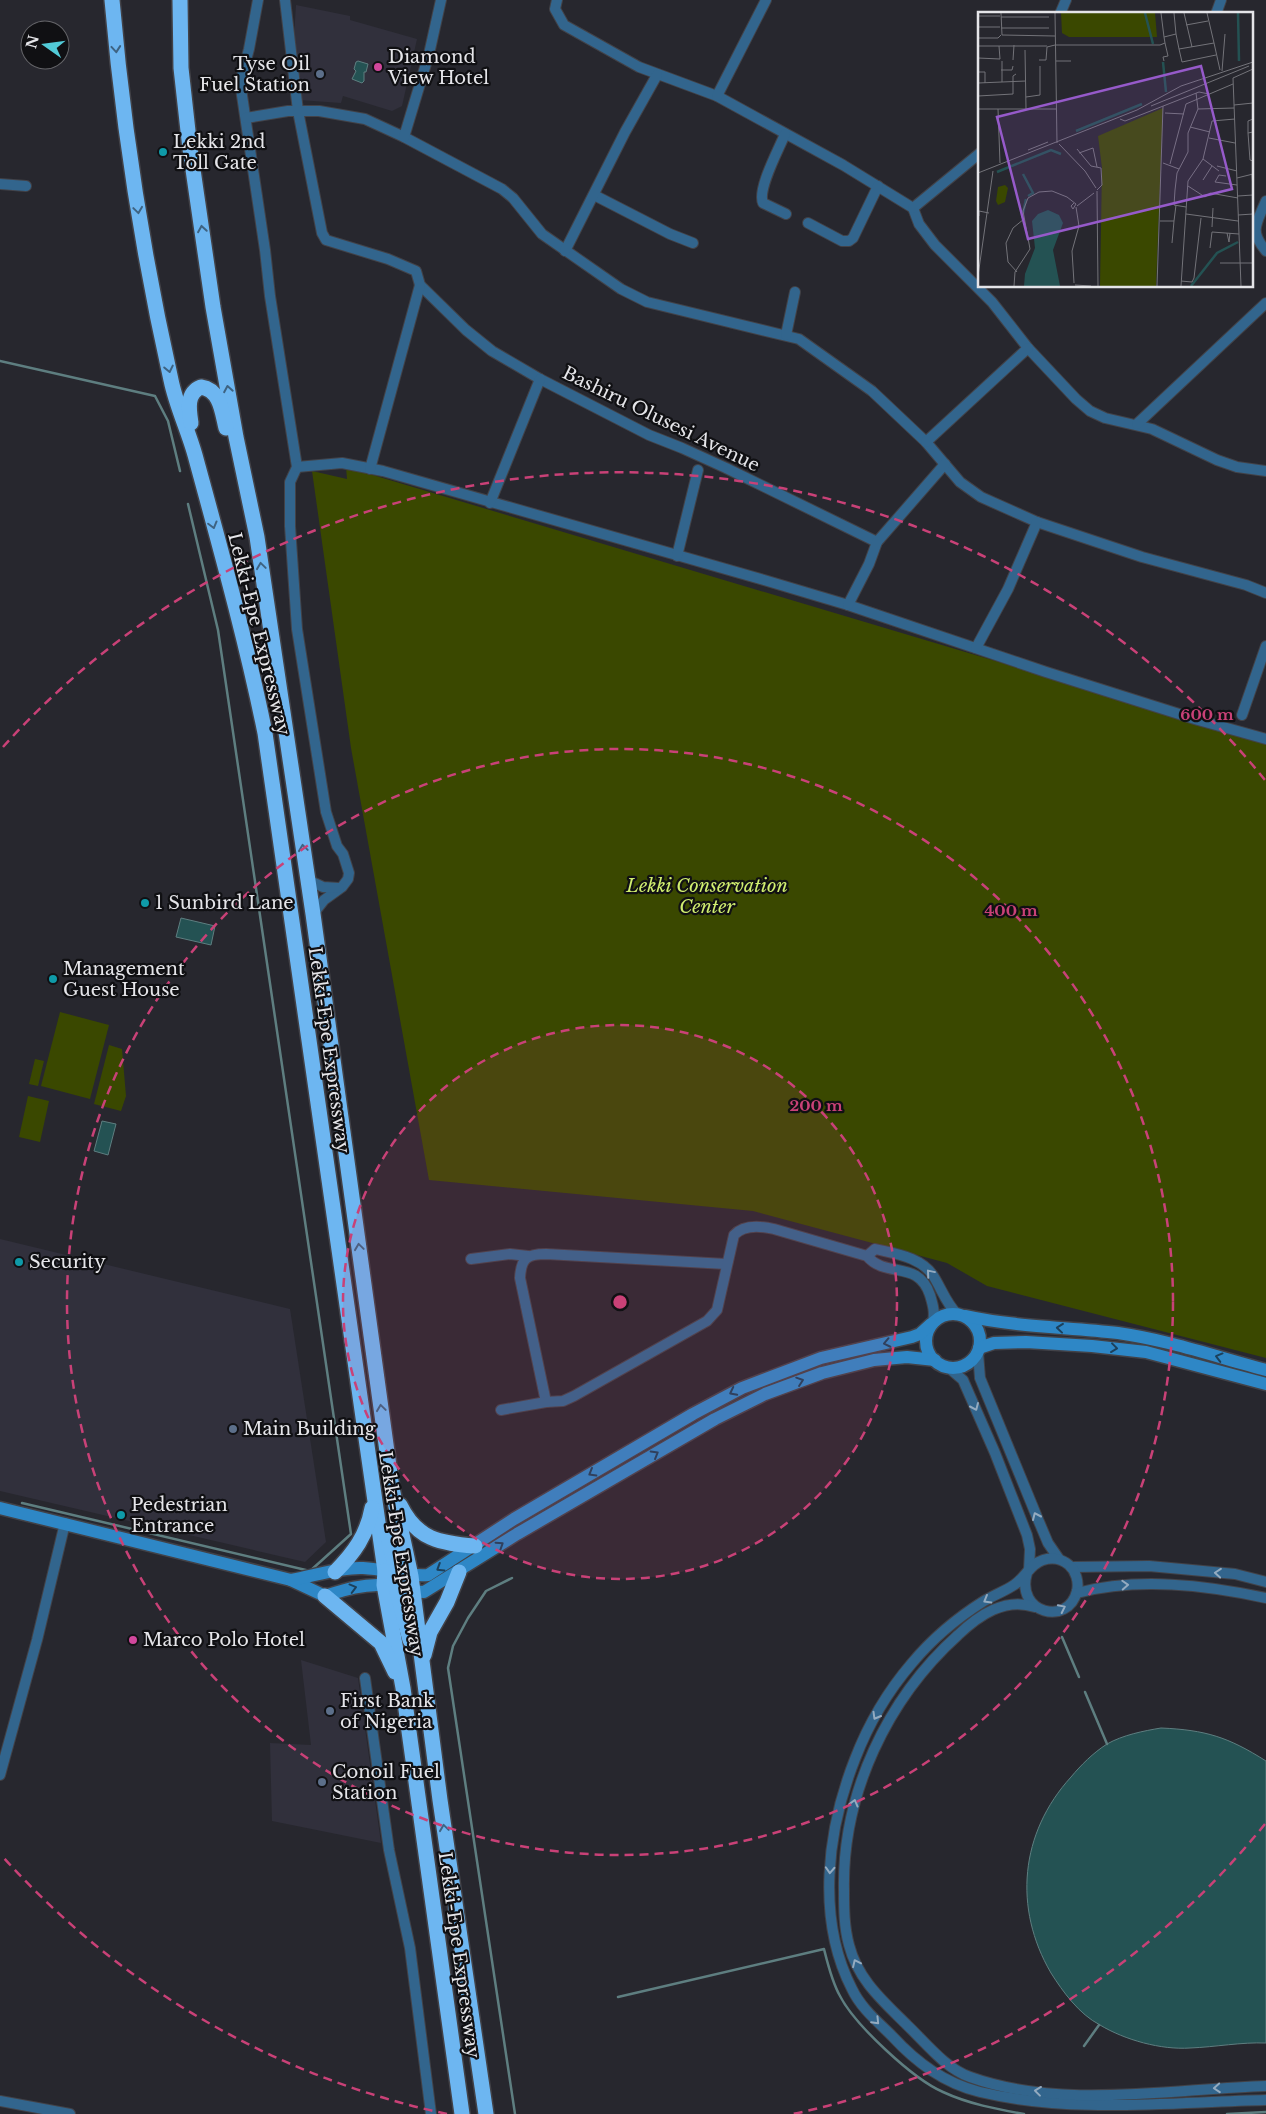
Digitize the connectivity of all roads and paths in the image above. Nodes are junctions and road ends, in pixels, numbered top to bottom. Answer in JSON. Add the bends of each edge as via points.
{"nodes":[{"id":1,"x":112,"y":0,"type":"edge"},
{"id":2,"x":180,"y":0,"type":"edge"},
{"id":3,"x":258,"y":0,"type":"edge"},
{"id":4,"x":284,"y":0,"type":"edge"},
{"id":5,"x":441,"y":0,"type":"edge"},
{"id":6,"x":558,"y":0,"type":"edge"},
{"id":7,"x":766,"y":0,"type":"edge"},
{"id":8,"x":1066,"y":0,"type":"edge"},
{"id":9,"x":1221,"y":0,"type":"edge"},
{"id":10,"x":1061,"y":12,"type":"edge"},
{"id":11,"x":1217,"y":12,"type":"edge"},
{"id":12,"x":657,"y":75,"type":"junction"},
{"id":13,"x":717,"y":96,"type":"junction"},
{"id":14,"x":298,"y":111,"type":"junction"},
{"id":15,"x":246,"y":118,"type":"junction"},
{"id":16,"x":785,"y":134,"type":"junction"},
{"id":17,"x":404,"y":137,"type":"junction"},
{"id":18,"x":978,"y":155,"type":"edge"},
{"id":19,"x":0,"y":184,"type":"edge"},
{"id":20,"x":26,"y":186,"type":"dead end"},
{"id":21,"x":878,"y":186,"type":"junction"},
{"id":22,"x":594,"y":195,"type":"junction"},
{"id":23,"x":1266,"y":201,"type":"edge"},
{"id":24,"x":913,"y":208,"type":"junction"},
{"id":25,"x":786,"y":214,"type":"dead end"},
{"id":26,"x":808,"y":223,"type":"dead end"},
{"id":27,"x":693,"y":243,"type":"dead end"},
{"id":28,"x":565,"y":251,"type":"junction"},
{"id":29,"x":1266,"y":251,"type":"edge"},
{"id":30,"x":420,"y":285,"type":"junction"},
{"id":31,"x":795,"y":292,"type":"dead end"},
{"id":32,"x":1266,"y":303,"type":"edge"},
{"id":33,"x":786,"y":335,"type":"junction"},
{"id":34,"x":1028,"y":348,"type":"junction"},
{"id":35,"x":540,"y":380,"type":"junction"},
{"id":36,"x":1136,"y":424,"type":"junction"},
{"id":37,"x":926,"y":442,"type":"junction"},
{"id":38,"x":194,"y":455,"type":"junction"},
{"id":39,"x":946,"y":464,"type":"junction"},
{"id":40,"x":297,"y":466,"type":"junction"},
{"id":41,"x":243,"y":468,"type":"junction"},
{"id":42,"x":370,"y":469,"type":"junction"},
{"id":43,"x":698,"y":470,"type":"dead end"},
{"id":44,"x":1266,"y":471,"type":"edge"},
{"id":45,"x":490,"y":503,"type":"junction"},
{"id":46,"x":1036,"y":522,"type":"junction"},
{"id":47,"x":877,"y":542,"type":"junction"},
{"id":48,"x":677,"y":556,"type":"junction"},
{"id":49,"x":1266,"y":594,"type":"edge"},
{"id":50,"x":848,"y":605,"type":"junction"},
{"id":51,"x":1266,"y":646,"type":"edge"},
{"id":52,"x":976,"y":648,"type":"junction"},
{"id":53,"x":1242,"y":715,"type":"dead end"},
{"id":54,"x":1266,"y":739,"type":"edge"},
{"id":55,"x":308,"y":880,"type":"junction"},
{"id":56,"x":340,"y":888,"type":"junction"},
{"id":57,"x":312,"y":914,"type":"junction"},
{"id":58,"x":528,"y":1256,"type":"junction"},
{"id":59,"x":867,"y":1256,"type":"junction"},
{"id":60,"x":472,"y":1258,"type":"dead end"},
{"id":61,"x":726,"y":1264,"type":"junction"},
{"id":62,"x":961,"y":1315,"type":"junction"},
{"id":63,"x":932,"y":1323,"type":"junction"},
{"id":64,"x":978,"y":1351,"type":"junction"},
{"id":65,"x":935,"y":1360,"type":"junction"},
{"id":66,"x":949,"y":1368,"type":"junction"},
{"id":67,"x":1266,"y":1370,"type":"edge"},
{"id":68,"x":1266,"y":1384,"type":"edge"},
{"id":69,"x":546,"y":1402,"type":"junction"},
{"id":70,"x":501,"y":1410,"type":"dead end"},
{"id":71,"x":362,"y":1416,"type":"junction"},
{"id":72,"x":392,"y":1488,"type":"junction"},
{"id":73,"x":374,"y":1499,"type":"junction"},
{"id":74,"x":0,"y":1508,"type":"edge"},
{"id":75,"x":65,"y":1523,"type":"junction"},
{"id":76,"x":475,"y":1546,"type":"junction"},
{"id":77,"x":1059,"y":1559,"type":"junction"},
{"id":78,"x":1071,"y":1567,"type":"junction"},
{"id":79,"x":335,"y":1572,"type":"junction"},
{"id":80,"x":459,"y":1572,"type":"junction"},
{"id":81,"x":1028,"y":1572,"type":"junction"},
{"id":82,"x":395,"y":1578,"type":"junction"},
{"id":83,"x":291,"y":1580,"type":"junction"},
{"id":84,"x":1266,"y":1582,"type":"edge"},
{"id":85,"x":412,"y":1592,"type":"junction"},
{"id":86,"x":1076,"y":1593,"type":"junction"},
{"id":87,"x":325,"y":1596,"type":"junction"},
{"id":88,"x":1266,"y":1598,"type":"edge"},
{"id":89,"x":1035,"y":1607,"type":"junction"},
{"id":90,"x":422,"y":1666,"type":"junction"},
{"id":91,"x":365,"y":1678,"type":"dead end"},
{"id":92,"x":403,"y":1688,"type":"junction"},
{"id":93,"x":0,"y":1774,"type":"edge"},
{"id":94,"x":440,"y":1800,"type":"junction"},
{"id":95,"x":1266,"y":2086,"type":"edge"},
{"id":96,"x":1066,"y":2094,"type":"junction"},
{"id":97,"x":1266,"y":2100,"type":"edge"},
{"id":98,"x":0,"y":2101,"type":"edge"},
{"id":99,"x":1069,"y":2110,"type":"edge"},
{"id":100,"x":70,"y":2114,"type":"edge"},
{"id":101,"x":432,"y":2114,"type":"edge"},
{"id":102,"x":462,"y":2114,"type":"edge"},
{"id":103,"x":486,"y":2114,"type":"edge"}],
"edges":[{"from":1,"to":38,"type":"highway","name":"Lekki-Epe Expressway","one_way":true,"via":[[142,242],[171,382]]},
{"from":41,"to":2,"type":"highway","name":"Lekki-Epe Expressway","one_way":true,"via":[[213,307],[190,149],[181,68]]},
{"from":3,"to":15,"type":"street","via":[[250,49],[240,82]]},
{"from":4,"to":14,"type":"street"},
{"from":5,"to":17,"type":"street"},
{"from":6,"to":12,"type":"street","via":[[555,9],[564,25]]},
{"from":7,"to":13,"type":"street"},
{"from":8,"to":10,"type":"street"},
{"from":9,"to":11,"type":"street"},
{"from":12,"to":13,"type":"street"},
{"from":12,"to":22,"type":"street"},
{"from":13,"to":16,"type":"street"},
{"from":14,"to":15,"type":"street"},
{"from":14,"to":17,"type":"street","via":[[320,111],[365,119]]},
{"from":14,"to":30,"type":"street","name":"Bashiru Olusesi Avenue","via":[[326,240],[416,271]]},
{"from":15,"to":40,"type":"street"},
{"from":16,"to":21,"type":"street"},
{"from":16,"to":25,"type":"street","via":[[762,195],[763,203]]},
{"from":17,"to":28,"type":"street","via":[[502,189],[542,234]]},
{"from":18,"to":24,"type":"street"},
{"from":19,"to":20,"type":"street"},
{"from":21,"to":24,"type":"street"},
{"from":21,"to":26,"type":"street","via":[[849,241],[842,241]]},
{"from":22,"to":27,"type":"street"},
{"from":22,"to":28,"type":"street"},
{"from":23,"to":29,"type":"street","via":[[1255,233]]},
{"from":24,"to":34,"type":"street","via":[[918,224],[935,245],[992,302]]},
{"from":28,"to":33,"type":"street","via":[[621,289],[647,302]]},
{"from":30,"to":35,"type":"street","name":"Bashiru Olusesi Avenue","via":[[492,351]]},
{"from":30,"to":42,"type":"street"},
{"from":31,"to":33,"type":"street"},
{"from":32,"to":36,"type":"street"},
{"from":33,"to":37,"type":"street","via":[[799,339],[872,391]]},
{"from":34,"to":36,"type":"street","via":[[1090,411],[1105,418]]},
{"from":34,"to":37,"type":"street"},
{"from":35,"to":45,"type":"street"},
{"from":35,"to":47,"type":"street","name":"Bashiru Olusesi Avenue","via":[[649,436],[700,456]]},
{"from":36,"to":44,"type":"street","via":[[1217,460]]},
{"from":37,"to":39,"type":"street"},
{"from":38,"to":41,"type":"highway","via":[[189,402],[196,389],[202,387],[215,393],[232,452]]},
{"from":38,"to":71,"type":"highway","name":"Lekki-Epe Expressway","one_way":true,"via":[[251,666],[264,733]]},
{"from":39,"to":46,"type":"street","via":[[960,482],[981,497]]},
{"from":39,"to":47,"type":"street"},
{"from":40,"to":42,"type":"street","via":[[342,463]]},
{"from":40,"to":56,"type":"street","via":[[290,482],[290,526],[297,629],[326,812],[349,873]]},
{"from":55,"to":41,"type":"highway","name":"Lekki-Epe Expressway","one_way":true,"via":[[257,537]]},
{"from":42,"to":45,"type":"street"},
{"from":43,"to":48,"type":"street"},
{"from":45,"to":48,"type":"street"},
{"from":46,"to":49,"type":"street","via":[[1142,557],[1246,585]]},
{"from":46,"to":52,"type":"street","via":[[1008,589]]},
{"from":47,"to":50,"type":"street"},
{"from":48,"to":50,"type":"street"},
{"from":50,"to":52,"type":"street"},
{"from":51,"to":53,"type":"street"},
{"from":52,"to":54,"type":"street"},
{"from":55,"to":56,"type":"street","via":[[323,887]]},
{"from":55,"to":57,"type":"highway","name":"Lekki-Epe Expressway"},
{"from":56,"to":57,"type":"street"},
{"from":72,"to":57,"type":"highway","name":"Lekki-Epe Expressway","one_way":true},
{"from":58,"to":60,"type":"street","via":[[510,1254]]},
{"from":58,"to":61,"type":"street","via":[[546,1254]]},
{"from":58,"to":69,"type":"street","via":[[521,1266],[520,1278]]},
{"from":59,"to":61,"type":"street","via":[[759,1226],[734,1235]]},
{"from":62,"to":59,"type":"street","one_way":true,"via":[[947,1302],[933,1275],[913,1259],[875,1249]]},
{"from":59,"to":63,"type":"street","via":[[873,1264],[917,1275],[928,1290],[934,1308]]},
{"from":61,"to":69,"type":"street","via":[[717,1310],[707,1321],[574,1396],[563,1401]]},
{"from":62,"to":63,"type":"street","via":[[947,1314]]},
{"from":62,"to":64,"type":"street","via":[[978,1330]]},
{"from":67,"to":62,"type":"street","one_way":true,"via":[[1152,1339],[998,1323]]},
{"from":63,"to":65,"type":"street","via":[[926,1338],[930,1356]]},
{"from":63,"to":76,"type":"street","one_way":true,"via":[[912,1337],[821,1358],[742,1388],[514,1519]]},
{"from":64,"to":66,"type":"street","via":[[967,1364]]},
{"from":64,"to":68,"type":"street","one_way":true,"via":[[994,1344],[1026,1342],[1146,1352]]},
{"from":77,"to":64,"type":"street","one_way":true,"via":[[1037,1518],[980,1378]]},
{"from":65,"to":66,"type":"street"},
{"from":80,"to":65,"type":"street","one_way":true,"via":[[517,1534],[715,1418],[764,1394],[822,1373],[874,1360],[907,1357]]},
{"from":66,"to":81,"type":"street","one_way":true,"via":[[963,1380],[1027,1535],[1030,1549]]},
{"from":69,"to":70,"type":"street"},
{"from":71,"to":73,"type":"highway","name":"Lekki-Epe Expressway"},
{"from":71,"to":82,"type":"highway","via":[[371,1428]]},
{"from":72,"to":76,"type":"highway","via":[[412,1525],[423,1534],[437,1541]]},
{"from":72,"to":82,"type":"highway","name":"Lekki-Epe Expressway"},
{"from":73,"to":79,"type":"highway","via":[[363,1537],[354,1553]]},
{"from":73,"to":82,"type":"highway","name":"Lekki-Epe Expressway"},
{"from":74,"to":75,"type":"street"},
{"from":75,"to":83,"type":"street"},
{"from":75,"to":93,"type":"street"},
{"from":76,"to":82,"type":"street","one_way":true,"via":[[428,1575]]},
{"from":77,"to":78,"type":"street"},
{"from":77,"to":81,"type":"street","via":[[1040,1560]]},
{"from":84,"to":78,"type":"street","one_way":true,"via":[[1236,1574],[1149,1566]]},
{"from":78,"to":86,"type":"street","via":[[1078,1584]]},
{"from":79,"to":82,"type":"street","via":[[361,1568]]},
{"from":79,"to":83,"type":"street"},
{"from":80,"to":85,"type":"street","via":[[424,1592]]},
{"from":80,"to":90,"type":"highway","via":[[430,1632]]},
{"from":81,"to":89,"type":"street","via":[[1025,1592]]},
{"from":81,"to":99,"type":"street","one_way":true,"via":[[1013,1586],[981,1603],[949,1626],[912,1663],[879,1709],[863,1738],[838,1810],[830,1895],[837,1952],[852,1990],[914,2059],[946,2080],[979,2092]]},
{"from":82,"to":85,"type":"highway"},
{"from":87,"to":82,"type":"street","one_way":true},
{"from":82,"to":92,"type":"highway","name":"Lekki-Epe Expressway"},
{"from":82,"to":94,"type":"highway","via":[[409,1636],[429,1774]]},
{"from":83,"to":87,"type":"street"},
{"from":85,"to":90,"type":"highway","name":"Lekki-Epe Expressway"},
{"from":86,"to":88,"type":"street","one_way":true,"via":[[1110,1586],[1151,1584],[1208,1588]]},
{"from":89,"to":86,"type":"street","one_way":true,"via":[[1059,1611]]},
{"from":87,"to":92,"type":"highway","via":[[381,1643]]},
{"from":96,"to":89,"type":"street","one_way":true,"via":[[975,2078],[955,2068],[876,1995],[861,1975],[845,1929],[843,1868],[854,1803],[874,1749],[904,1695],[934,1658],[973,1621],[1004,1606],[1022,1603]]},
{"from":90,"to":94,"type":"highway","name":"Lekki-Epe Expressway"},
{"from":91,"to":101,"type":"street","via":[[390,1850],[410,1948]]},
{"from":92,"to":102,"type":"highway","name":"Lekki-Epe Expressway"},
{"from":103,"to":94,"type":"highway","name":"Lekki-Epe Expressway","one_way":true},
{"from":95,"to":96,"type":"street","one_way":true,"via":[[1122,2095]]},
{"from":96,"to":99,"type":"street"},
{"from":97,"to":99,"type":"street"},
{"from":98,"to":100,"type":"street"}]}
